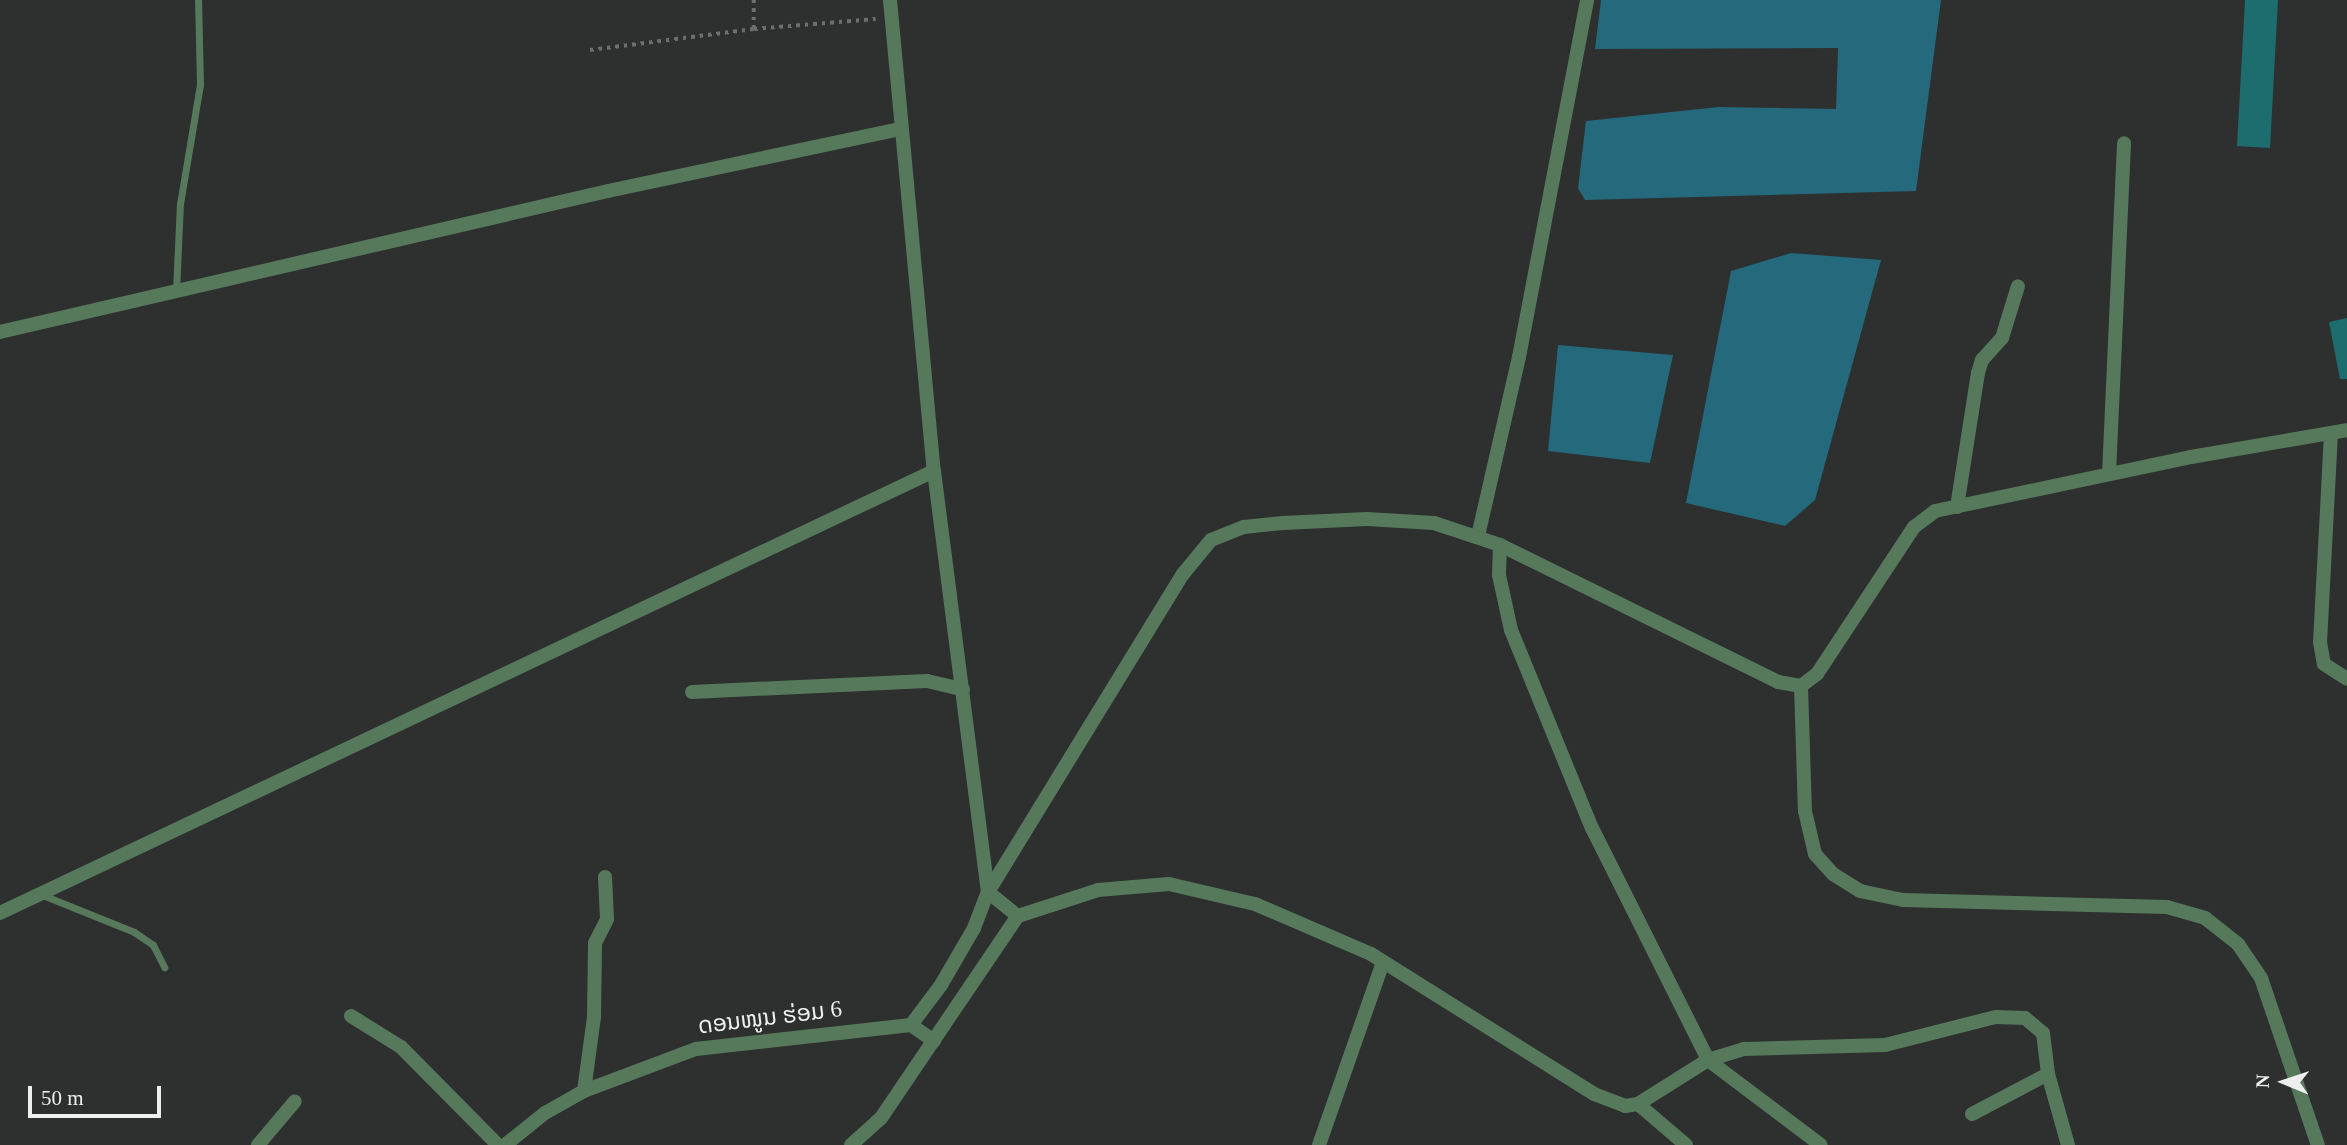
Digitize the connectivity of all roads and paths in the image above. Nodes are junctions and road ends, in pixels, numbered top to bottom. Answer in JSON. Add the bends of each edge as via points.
{"nodes":[{"id":1,"x":198,"y":0,"type":"edge"},
{"id":2,"x":754,"y":0,"type":"edge"},
{"id":3,"x":890,"y":0,"type":"edge"},
{"id":4,"x":1587,"y":0,"type":"edge"},
{"id":5,"x":892,"y":18,"type":"junction"},
{"id":6,"x":754,"y":29,"type":"junction"},
{"id":7,"x":590,"y":50,"type":"dead end"},
{"id":8,"x":900,"y":129,"type":"junction"},
{"id":9,"x":2124,"y":143,"type":"dead end"},
{"id":10,"x":2018,"y":286,"type":"dead end"},
{"id":11,"x":176,"y":291,"type":"junction"},
{"id":12,"x":0,"y":332,"type":"edge"},
{"id":13,"x":2347,"y":430,"type":"edge"},
{"id":14,"x":2331,"y":433,"type":"junction"},
{"id":15,"x":934,"y":471,"type":"junction"},
{"id":16,"x":2109,"y":474,"type":"junction"},
{"id":17,"x":1957,"y":507,"type":"junction"},
{"id":18,"x":1478,"y":536,"type":"junction"},
{"id":19,"x":1500,"y":545,"type":"junction"},
{"id":20,"x":2347,"y":678,"type":"edge"},
{"id":21,"x":1801,"y":686,"type":"junction"},
{"id":22,"x":963,"y":689,"type":"junction"},
{"id":23,"x":692,"y":692,"type":"dead end"},
{"id":24,"x":605,"y":877,"type":"dead end"},
{"id":25,"x":988,"y":892,"type":"junction"},
{"id":26,"x":39,"y":894,"type":"junction"},
{"id":27,"x":0,"y":913,"type":"edge"},
{"id":28,"x":1018,"y":916,"type":"junction"},
{"id":29,"x":1383,"y":962,"type":"junction"},
{"id":30,"x":164,"y":967,"type":"dead end"},
{"id":31,"x":351,"y":1016,"type":"dead end"},
{"id":32,"x":911,"y":1024,"type":"junction"},
{"id":33,"x":934,"y":1041,"type":"junction"},
{"id":34,"x":1708,"y":1060,"type":"junction"},
{"id":35,"x":2048,"y":1073,"type":"junction"},
{"id":36,"x":584,"y":1091,"type":"junction"},
{"id":37,"x":295,"y":1101,"type":"dead end"},
{"id":38,"x":1638,"y":1104,"type":"junction"},
{"id":39,"x":1972,"y":1114,"type":"dead end"},
{"id":40,"x":258,"y":1145,"type":"edge"},
{"id":41,"x":498,"y":1145,"type":"edge"},
{"id":42,"x":505,"y":1145,"type":"edge"},
{"id":43,"x":851,"y":1145,"type":"edge"},
{"id":44,"x":1319,"y":1145,"type":"edge"},
{"id":45,"x":1686,"y":1145,"type":"edge"},
{"id":46,"x":1821,"y":1145,"type":"edge"},
{"id":47,"x":2068,"y":1145,"type":"edge"},
{"id":48,"x":2318,"y":1145,"type":"edge"}],
"edges":[{"from":1,"to":11,"type":"lane","via":[[200,85],[180,204]]},
{"from":2,"to":6,"type":"path"},
{"from":3,"to":5,"type":"street"},
{"from":4,"to":18,"type":"street","via":[[1519,357]]},
{"from":5,"to":6,"type":"path"},
{"from":5,"to":8,"type":"street"},
{"from":6,"to":7,"type":"path"},
{"from":8,"to":11,"type":"street"},
{"from":8,"to":15,"type":"street"},
{"from":9,"to":16,"type":"street"},
{"from":10,"to":17,"type":"street","via":[[2002,338],[1982,359],[1978,373]]},
{"from":11,"to":12,"type":"street"},
{"from":13,"to":14,"type":"street"},
{"from":14,"to":16,"type":"street"},
{"from":14,"to":20,"type":"street","via":[[2320,642],[2325,664]]},
{"from":15,"to":22,"type":"street"},
{"from":15,"to":26,"type":"street"},
{"from":16,"to":17,"type":"street"},
{"from":17,"to":21,"type":"street","via":[[1935,511],[1914,527],[1817,674]]},
{"from":18,"to":19,"type":"street"},
{"from":18,"to":25,"type":"street","via":[[1434,523],[1367,519],[1244,527],[1211,540],[1183,574]]},
{"from":19,"to":21,"type":"street","via":[[1778,682]]},
{"from":19,"to":34,"type":"street","via":[[1503,602],[1521,655],[1592,828]]},
{"from":21,"to":48,"type":"street","via":[[1805,811],[1815,854],[1833,874],[1860,891],[1903,900],[2167,907],[2205,918],[2238,944],[2261,978]]},
{"from":22,"to":23,"type":"street","via":[[927,681]]},
{"from":22,"to":25,"type":"street"},
{"from":24,"to":36,"type":"street","via":[[607,919],[595,943],[594,1017]]},
{"from":25,"to":28,"type":"street"},
{"from":25,"to":32,"type":"street","via":[[961,951]]},
{"from":26,"to":27,"type":"street"},
{"from":26,"to":30,"type":"lane","via":[[134,932],[153,945]]},
{"from":28,"to":29,"type":"street","via":[[1098,890],[1169,884],[1255,904]]},
{"from":28,"to":33,"type":"street"},
{"from":29,"to":38,"type":"street","via":[[1594,1094],[1625,1106]]},
{"from":29,"to":44,"type":"street"},
{"from":31,"to":41,"type":"street","via":[[401,1047]]},
{"from":32,"to":33,"type":"street"},
{"from":32,"to":36,"type":"street","name":"ດອນໜູນ ຮ່ອມ 6","via":[[696,1049]]},
{"from":33,"to":43,"type":"street","via":[[881,1118]]},
{"from":34,"to":35,"type":"street","via":[[1744,1049],[1885,1045],[1996,1017],[2025,1018],[2043,1033]]},
{"from":34,"to":38,"type":"street"},
{"from":34,"to":46,"type":"street"},
{"from":35,"to":39,"type":"street"},
{"from":35,"to":47,"type":"street"},
{"from":36,"to":42,"type":"street","name":"ດອນໜູນ ຮ່ອມ 6","via":[[545,1112]]},
{"from":37,"to":40,"type":"street"},
{"from":38,"to":45,"type":"street"}]}
